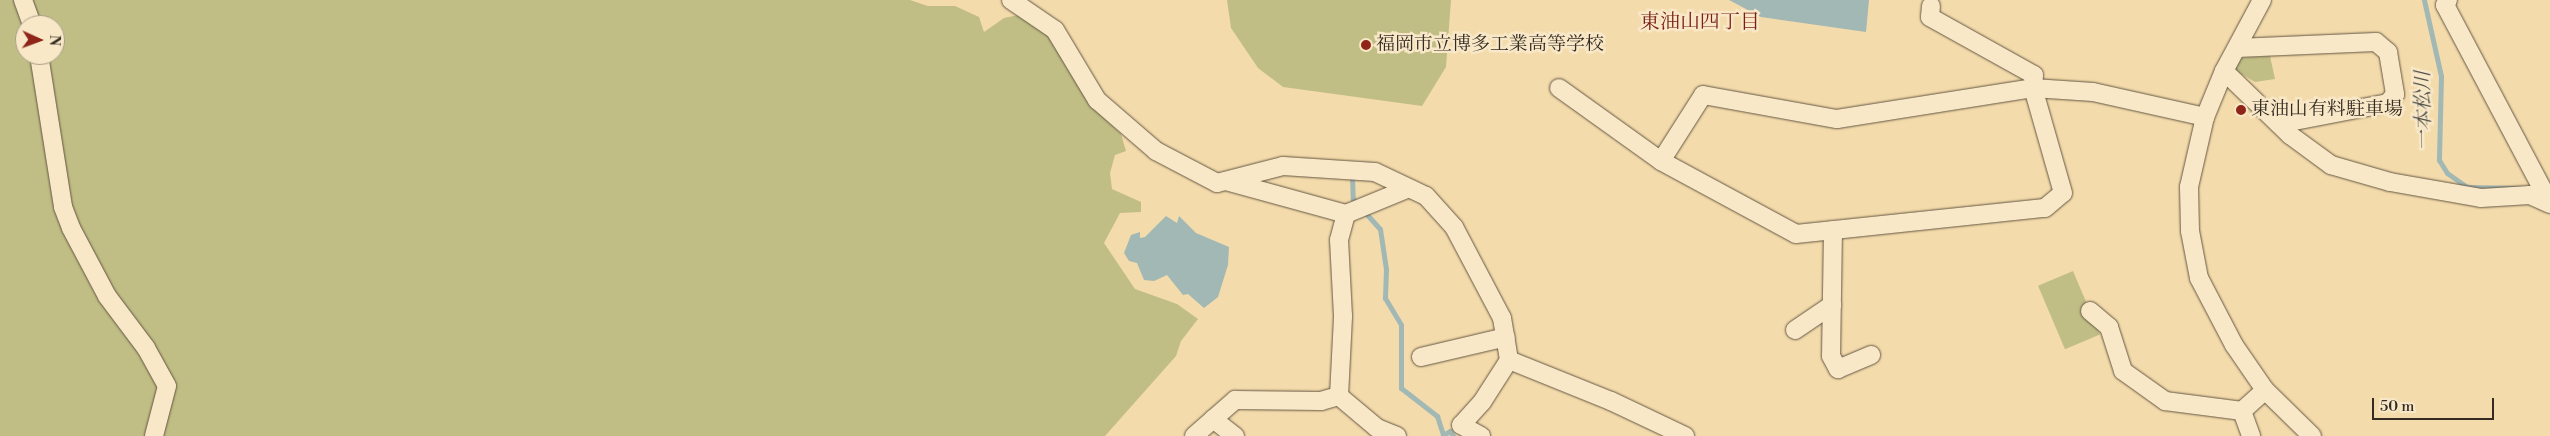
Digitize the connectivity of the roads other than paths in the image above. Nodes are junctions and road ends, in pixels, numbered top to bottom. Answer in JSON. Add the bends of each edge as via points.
{"nodes":[{"id":1,"x":23,"y":0,"type":"edge"},
{"id":2,"x":1011,"y":0,"type":"edge"},
{"id":3,"x":2262,"y":0,"type":"edge"},
{"id":4,"x":2446,"y":2,"type":"edge"},
{"id":5,"x":1931,"y":6,"type":"dead end"},
{"id":6,"x":28,"y":15,"type":"edge"},
{"id":7,"x":2237,"y":48,"type":"junction"},
{"id":8,"x":41,"y":65,"type":"edge"},
{"id":9,"x":2224,"y":71,"type":"junction"},
{"id":10,"x":1559,"y":88,"type":"dead end"},
{"id":11,"x":2033,"y":88,"type":"junction"},
{"id":12,"x":2205,"y":117,"type":"junction"},
{"id":13,"x":2279,"y":124,"type":"junction"},
{"id":14,"x":1662,"y":161,"type":"junction"},
{"id":15,"x":1225,"y":181,"type":"junction"},
{"id":16,"x":1407,"y":189,"type":"junction"},
{"id":17,"x":2549,"y":202,"type":"edge"},
{"id":18,"x":1348,"y":213,"type":"junction"},
{"id":19,"x":1833,"y":230,"type":"junction"},
{"id":20,"x":1832,"y":305,"type":"junction"},
{"id":21,"x":2090,"y":311,"type":"dead end"},
{"id":22,"x":1795,"y":330,"type":"dead end"},
{"id":23,"x":1506,"y":336,"type":"junction"},
{"id":24,"x":1871,"y":354,"type":"dead end"},
{"id":25,"x":1421,"y":357,"type":"dead end"},
{"id":26,"x":1509,"y":360,"type":"junction"},
{"id":27,"x":2265,"y":390,"type":"junction"},
{"id":28,"x":1339,"y":396,"type":"junction"},
{"id":29,"x":2242,"y":411,"type":"junction"},
{"id":30,"x":1213,"y":419,"type":"junction"},
{"id":31,"x":1457,"y":430,"type":"edge"},
{"id":32,"x":154,"y":436,"type":"edge"},
{"id":33,"x":1194,"y":436,"type":"edge"},
{"id":34,"x":1234,"y":436,"type":"edge"},
{"id":35,"x":1397,"y":436,"type":"edge"},
{"id":36,"x":1481,"y":436,"type":"edge"},
{"id":37,"x":1685,"y":436,"type":"edge"},
{"id":38,"x":2251,"y":436,"type":"edge"},
{"id":39,"x":2312,"y":436,"type":"edge"}],
"edges":[{"from":1,"to":6,"type":"street"},
{"from":2,"to":15,"type":"street","via":[[1055,30],[1096,100],[1156,151],[1217,183]]},
{"from":3,"to":7,"type":"street"},
{"from":4,"to":17,"type":"street"},
{"from":5,"to":11,"type":"street","via":[[1930,17],[2034,75]]},
{"from":7,"to":9,"type":"street"},
{"from":7,"to":13,"type":"street","via":[[2376,42],[2388,52],[2395,94],[2388,103]]},
{"from":8,"to":32,"type":"street","via":[[63,207],[71,228],[107,296],[146,348],[167,386]]},
{"from":9,"to":12,"type":"street"},
{"from":9,"to":13,"type":"street"},
{"from":10,"to":14,"type":"street"},
{"from":11,"to":12,"type":"street","via":[[2093,92]]},
{"from":11,"to":14,"type":"street","via":[[1836,119],[1703,95]]},
{"from":11,"to":19,"type":"street","via":[[2063,193],[2046,208]]},
{"from":12,"to":27,"type":"street","via":[[2189,187],[2190,231],[2199,278],[2234,345]]},
{"from":13,"to":17,"type":"street","via":[[2331,165],[2390,182],[2481,198],[2530,195]]},
{"from":14,"to":19,"type":"street","via":[[1796,234]]},
{"from":15,"to":16,"type":"street","via":[[1283,166],[1375,172]]},
{"from":15,"to":18,"type":"street"},
{"from":16,"to":18,"type":"street"},
{"from":16,"to":23,"type":"street","via":[[1426,196],[1454,227],[1502,318]]},
{"from":18,"to":28,"type":"street","via":[[1339,240],[1343,316]]},
{"from":19,"to":20,"type":"street"},
{"from":20,"to":22,"type":"street"},
{"from":20,"to":24,"type":"street","via":[[1831,356],[1838,369]]},
{"from":21,"to":29,"type":"street","via":[[2109,327],[2124,371],[2165,401]]},
{"from":23,"to":25,"type":"street"},
{"from":23,"to":26,"type":"street"},
{"from":26,"to":31,"type":"street","via":[[1482,402]]},
{"from":26,"to":37,"type":"street","via":[[1611,401]]},
{"from":27,"to":29,"type":"street"},
{"from":27,"to":39,"type":"street"},
{"from":28,"to":30,"type":"street","via":[[1320,401],[1235,400]]},
{"from":28,"to":35,"type":"street","via":[[1377,428]]},
{"from":29,"to":38,"type":"street"},
{"from":30,"to":33,"type":"street"},
{"from":30,"to":34,"type":"street"},
{"from":31,"to":36,"type":"street"}]}
